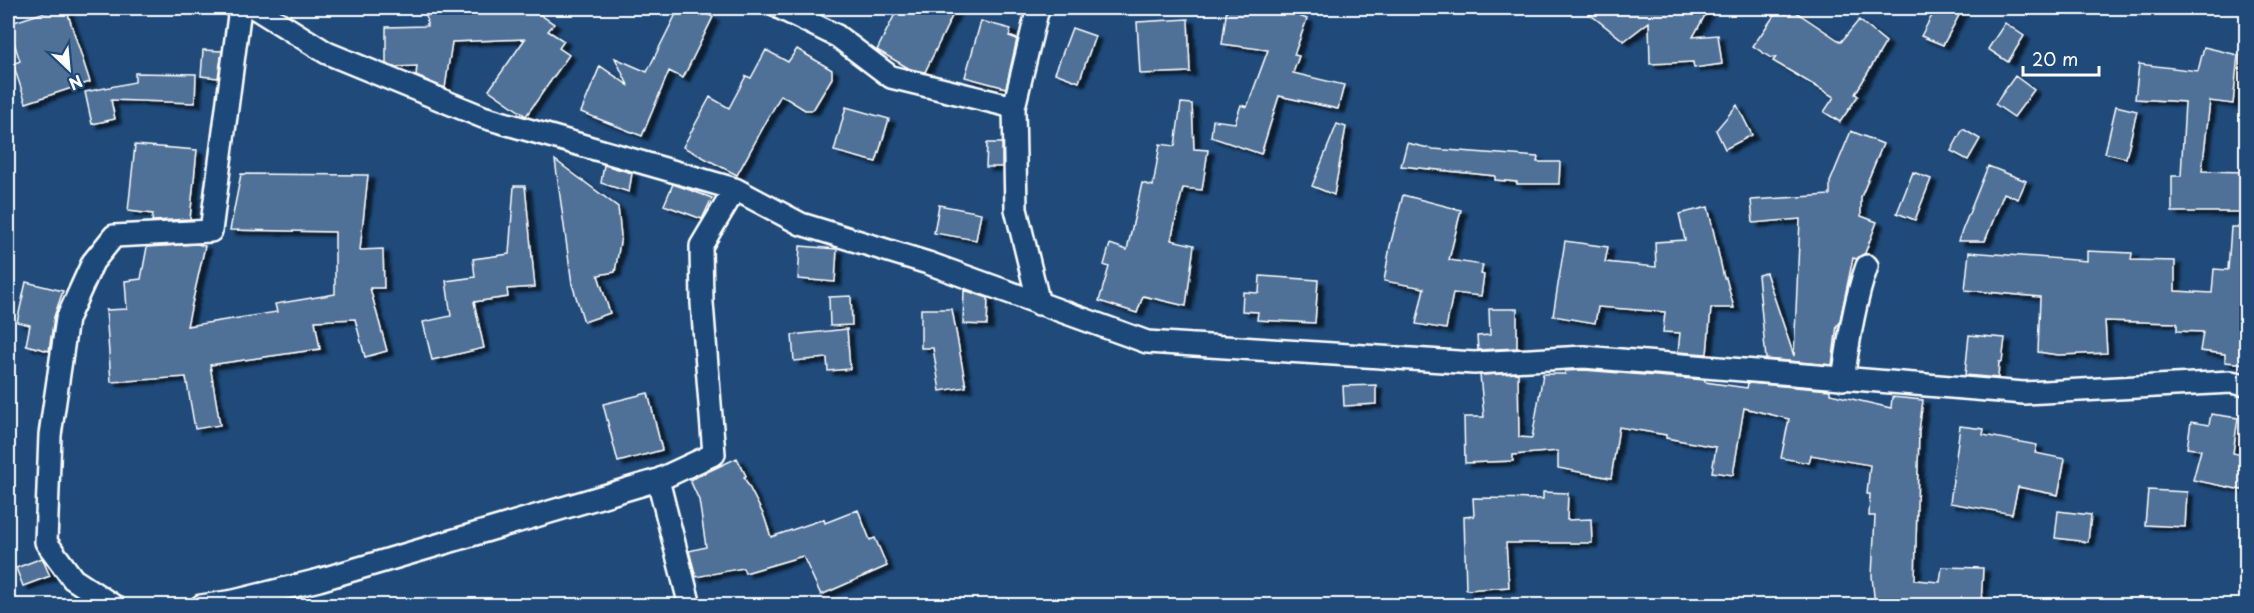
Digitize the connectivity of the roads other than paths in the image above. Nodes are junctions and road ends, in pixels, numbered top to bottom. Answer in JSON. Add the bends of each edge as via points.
{"nodes":[{"id":1,"x":240,"y":8,"type":"edge"},
{"id":2,"x":255,"y":8,"type":"edge"},
{"id":3,"x":780,"y":8,"type":"edge"},
{"id":4,"x":1040,"y":8,"type":"edge"},
{"id":5,"x":1014,"y":107,"type":"junction"},
{"id":6,"x":735,"y":189,"type":"junction"},
{"id":7,"x":1867,"y":266,"type":"dead end"},
{"id":8,"x":1039,"y":304,"type":"junction"},
{"id":9,"x":1844,"y":379,"type":"junction"},
{"id":10,"x":2247,"y":385,"type":"edge"},
{"id":11,"x":658,"y":480,"type":"junction"},
{"id":12,"x":114,"y":606,"type":"edge"},
{"id":13,"x":201,"y":606,"type":"edge"},
{"id":14,"x":690,"y":606,"type":"edge"}],
"edges":[{"from":1,"to":12,"type":"street","via":[[211,231],[114,236],[93,262],[67,319],[50,435],[46,542],[73,579]]},
{"from":2,"to":6,"type":"street","via":[[327,53],[483,117]]},
{"from":3,"to":5,"type":"street","via":[[837,36],[891,76]]},
{"from":4,"to":5,"type":"street"},
{"from":5,"to":8,"type":"street","via":[[1016,209]]},
{"from":6,"to":8,"type":"street","via":[[801,224],[928,263]]},
{"from":6,"to":11,"type":"street","via":[[701,246],[714,454]]},
{"from":7,"to":9,"type":"street","via":[[1850,329]]},
{"from":8,"to":9,"type":"street","via":[[1148,342],[1474,363],[1584,357]]},
{"from":9,"to":10,"type":"street","via":[[2024,393],[2230,382]]},
{"from":11,"to":13,"type":"street","via":[[319,580]]},
{"from":11,"to":14,"type":"street"}]}
